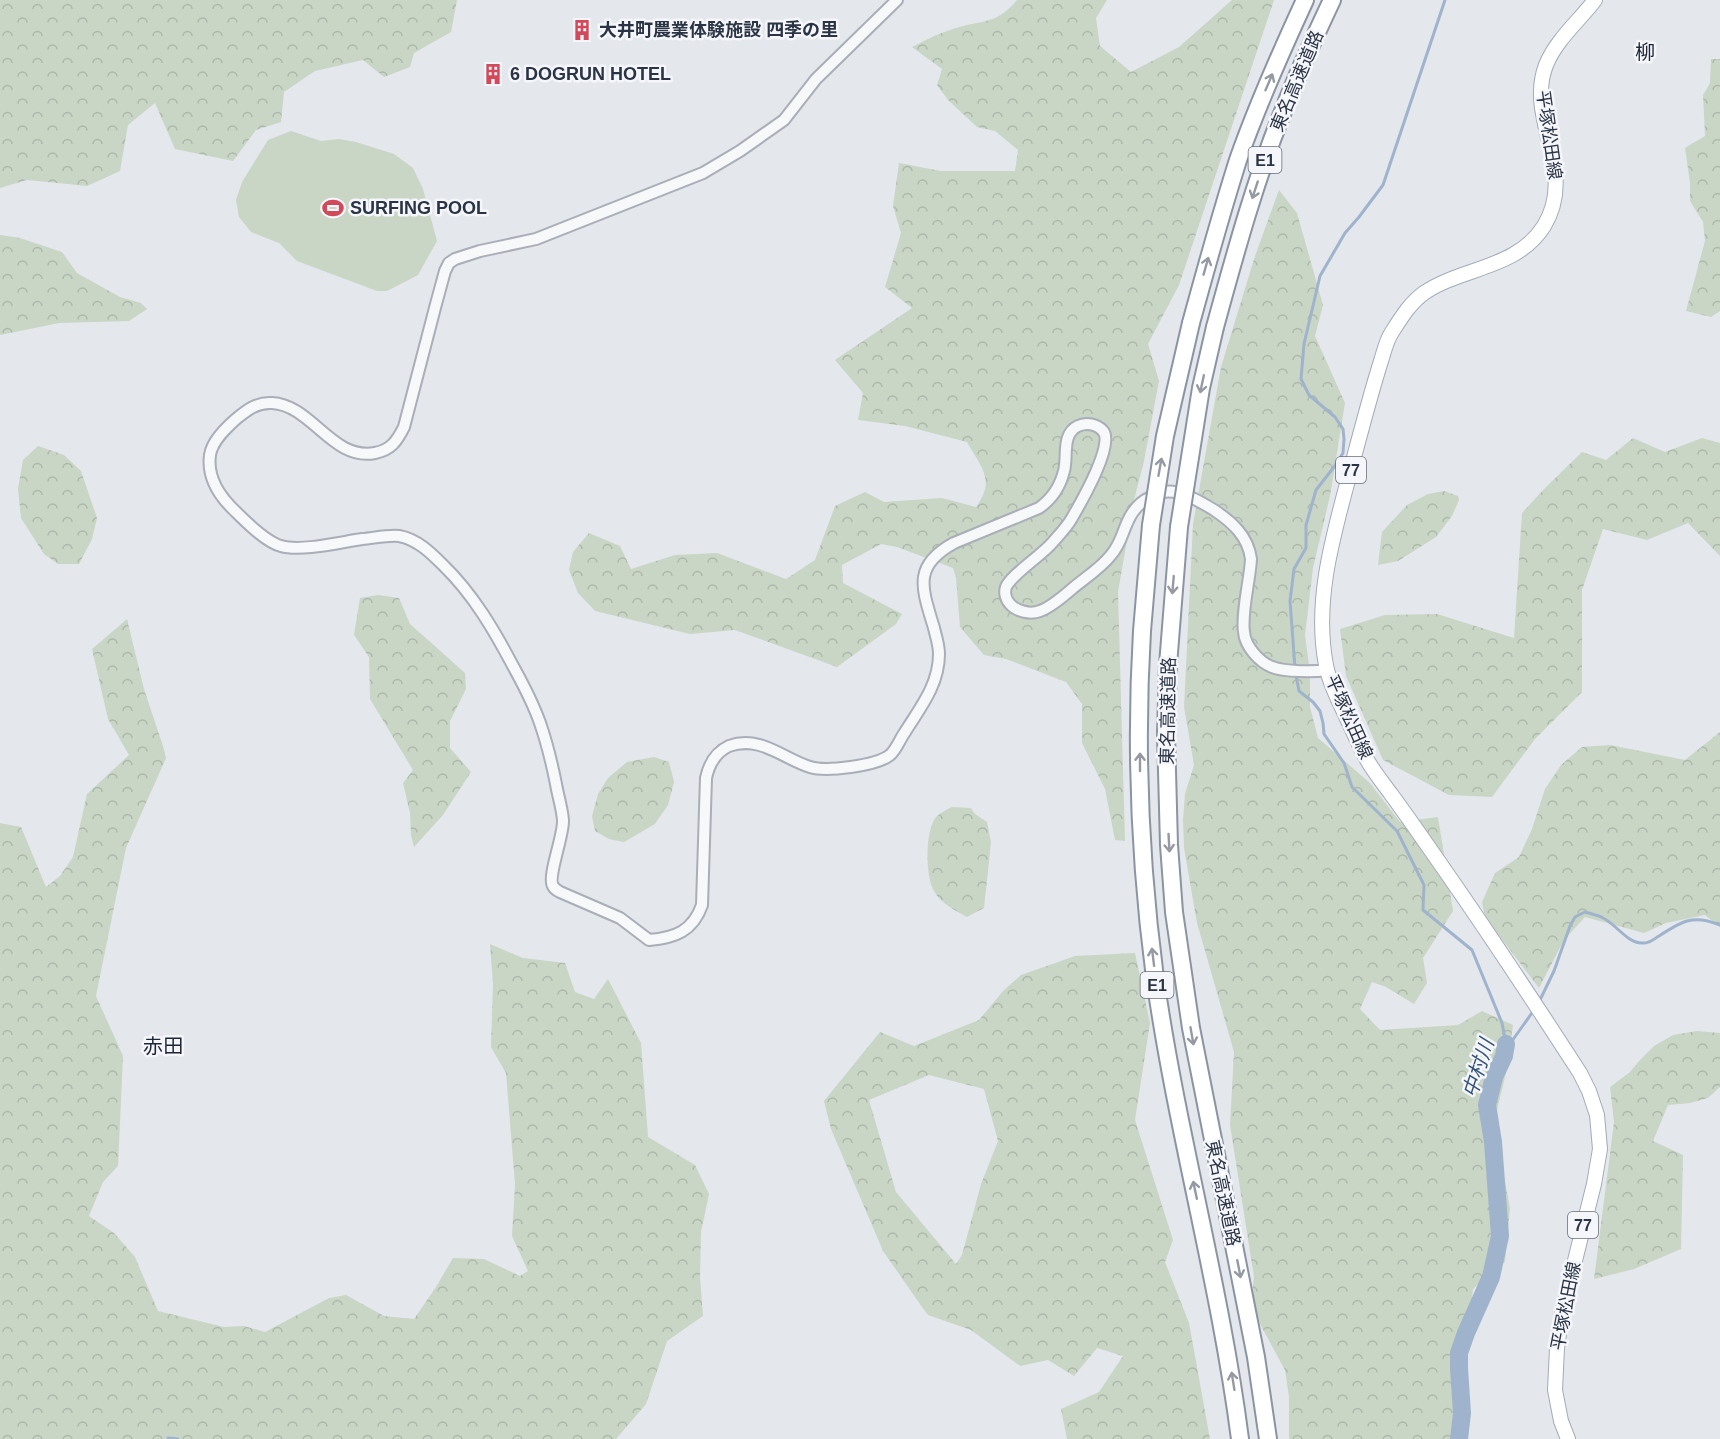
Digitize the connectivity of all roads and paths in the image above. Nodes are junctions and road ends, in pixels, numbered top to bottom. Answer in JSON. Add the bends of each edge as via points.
{"nodes":[{"id":1,"x":897,"y":0,"type":"edge"},
{"id":2,"x":1305,"y":0,"type":"edge"},
{"id":3,"x":1332,"y":0,"type":"edge"},
{"id":4,"x":1595,"y":0,"type":"edge"},
{"id":5,"x":1324,"y":670,"type":"junction"},
{"id":6,"x":1240,"y":1439,"type":"edge"},
{"id":7,"x":1268,"y":1439,"type":"edge"},
{"id":8,"x":1568,"y":1439,"type":"edge"}],
"edges":[{"from":1,"to":5,"type":"street","via":[[828,67],[784,120],[703,173],[536,239],[480,251],[449,263],[404,428],[393,446],[370,454],[353,450],[335,442],[292,409],[274,403],[259,404],[230,424],[215,442],[210,468],[216,488],[245,522],[279,546],[399,537],[419,544],[445,567],[486,618],[541,726],[562,813],[553,886],[620,918],[649,940],[682,932],[699,916],[704,896],[706,778],[718,753],[749,742],[809,766],[832,769],[889,755],[937,675],[939,652],[924,592],[926,567],[948,547],[1047,502],[1064,471],[1071,430],[1079,425],[1088,423],[1103,430],[1103,454],[1071,520],[1005,588],[1011,605],[1029,612],[1048,606],[1111,556],[1133,510],[1142,501],[1164,492],[1178,493],[1223,516],[1246,539],[1251,559],[1244,621],[1248,646],[1271,667]]},
{"from":6,"to":2,"type":"highway","name":"東名高速道路","number":"E1","one_way":true,"bridge":true,"via":[[1221,1311],[1156,979],[1142,844],[1142,632],[1151,525],[1165,436],[1191,322],[1239,159]]},
{"from":3,"to":7,"type":"highway","name":"東名高速道路","number":"E1","one_way":true,"bridge":true,"via":[[1263,164],[1215,327],[1184,484],[1168,665],[1166,734],[1174,912],[1191,1028],[1256,1357]]},
{"from":4,"to":5,"type":"main road","name":"平塚松田線","number":"77","via":[[1558,43],[1544,72],[1541,101],[1556,183],[1544,225],[1515,254],[1424,294],[1408,308],[1389,337],[1336,524],[1326,575]]},
{"from":5,"to":8,"type":"main road","name":"平塚松田線","number":"77","via":[[1367,760],[1580,1073],[1597,1115],[1600,1149],[1594,1184],[1557,1348],[1555,1390]]}]}
